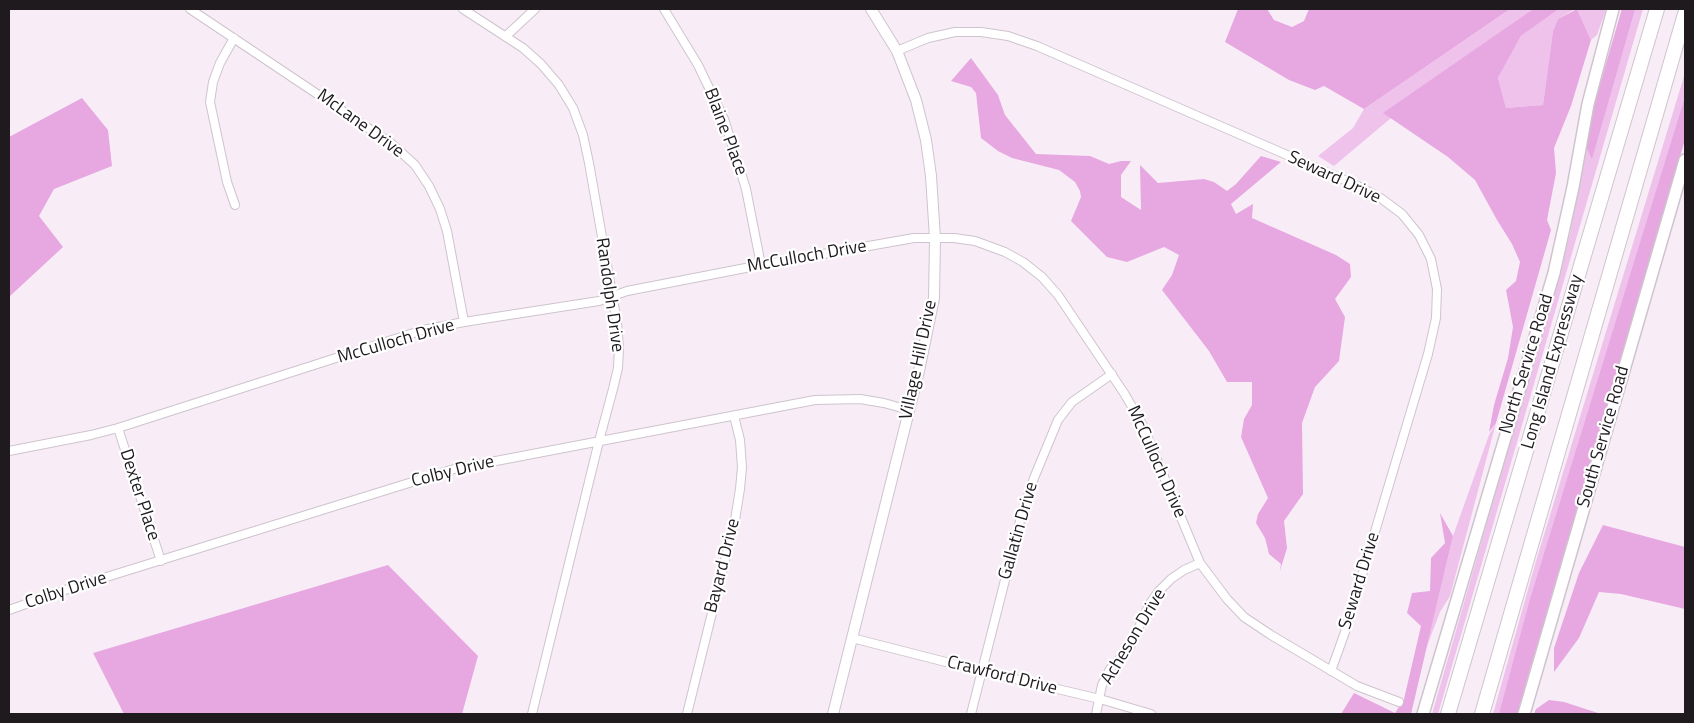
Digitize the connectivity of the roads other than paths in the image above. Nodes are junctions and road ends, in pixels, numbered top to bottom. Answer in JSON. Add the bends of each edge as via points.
{"nodes":[{"id":1,"x":190,"y":9,"type":"edge"},
{"id":2,"x":463,"y":9,"type":"edge"},
{"id":3,"x":535,"y":9,"type":"edge"},
{"id":4,"x":664,"y":9,"type":"edge"},
{"id":5,"x":871,"y":9,"type":"edge"},
{"id":6,"x":1613,"y":9,"type":"edge"},
{"id":7,"x":1657,"y":9,"type":"edge"},
{"id":8,"x":1685,"y":14,"type":"edge"},
{"id":9,"x":1685,"y":28,"type":"edge"},
{"id":10,"x":506,"y":36,"type":"junction"},
{"id":11,"x":234,"y":38,"type":"junction"},
{"id":12,"x":897,"y":51,"type":"junction"},
{"id":13,"x":1674,"y":53,"type":"junction"},
{"id":14,"x":1685,"y":160,"type":"edge"},
{"id":15,"x":235,"y":205,"type":"dead end"},
{"id":16,"x":935,"y":238,"type":"junction"},
{"id":17,"x":761,"y":265,"type":"junction"},
{"id":18,"x":612,"y":297,"type":"junction"},
{"id":19,"x":464,"y":322,"type":"junction"},
{"id":20,"x":1112,"y":374,"type":"junction"},
{"id":21,"x":909,"y":410,"type":"junction"},
{"id":22,"x":734,"y":416,"type":"junction"},
{"id":23,"x":118,"y":428,"type":"junction"},
{"id":24,"x":599,"y":441,"type":"junction"},
{"id":25,"x":9,"y":451,"type":"edge"},
{"id":26,"x":160,"y":561,"type":"junction"},
{"id":27,"x":1200,"y":563,"type":"junction"},
{"id":28,"x":9,"y":610,"type":"edge"},
{"id":29,"x":852,"y":638,"type":"junction"},
{"id":30,"x":981,"y":671,"type":"junction"},
{"id":31,"x":1331,"y":671,"type":"junction"},
{"id":32,"x":1100,"y":699,"type":"junction"},
{"id":33,"x":1399,"y":702,"type":"dead end"},
{"id":34,"x":532,"y":714,"type":"edge"},
{"id":35,"x":687,"y":714,"type":"edge"},
{"id":36,"x":832,"y":714,"type":"edge"},
{"id":37,"x":971,"y":714,"type":"edge"},
{"id":38,"x":1096,"y":714,"type":"edge"},
{"id":39,"x":1152,"y":714,"type":"edge"},
{"id":40,"x":1424,"y":714,"type":"edge"},
{"id":41,"x":1448,"y":714,"type":"edge"},
{"id":42,"x":1482,"y":714,"type":"edge"},
{"id":43,"x":1524,"y":714,"type":"edge"}],
"edges":[{"from":1,"to":11,"type":"street","name":"McLane Drive"},
{"from":2,"to":10,"type":"street","name":"Randolph Drive"},
{"from":3,"to":10,"type":"street"},
{"from":4,"to":17,"type":"street","name":"Blaine Place","via":[[698,65],[724,119],[746,189]]},
{"from":5,"to":12,"type":"street","name":"Village Hill Drive"},
{"from":6,"to":40,"type":"main road","name":"North Service Road","via":[[1588,104],[1554,273]]},
{"from":7,"to":41,"type":"highway","name":"Long Island Expressway"},
{"from":8,"to":13,"type":"highway","name":"Long Island Expressway"},
{"from":9,"to":13,"type":"highway"},
{"from":10,"to":18,"type":"street","name":"Randolph Drive","via":[[541,64],[573,108],[587,154]]},
{"from":11,"to":15,"type":"street","via":[[216,73],[210,102]]},
{"from":11,"to":19,"type":"street","name":"McLane Drive","via":[[392,144],[415,165],[430,186],[447,231]]},
{"from":12,"to":16,"type":"street","name":"Village Hill Drive","via":[[916,100],[926,140]]},
{"from":12,"to":31,"type":"street","name":"Seward Drive","via":[[928,38],[955,32],[1008,36],[1037,46],[1358,186],[1402,214],[1419,235],[1431,259],[1437,289],[1436,318],[1428,354]]},
{"from":13,"to":42,"type":"highway","name":"Long Island Expressway"},
{"from":14,"to":43,"type":"main road","name":"South Service Road"},
{"from":16,"to":17,"type":"street","name":"McCulloch Drive","via":[[914,238]]},
{"from":16,"to":20,"type":"street","name":"McCulloch Drive","via":[[975,242],[1023,262],[1058,295]]},
{"from":16,"to":21,"type":"street","name":"Village Hill Drive","via":[[934,298]]},
{"from":17,"to":18,"type":"street","name":"McCulloch Drive","via":[[626,291]]},
{"from":18,"to":19,"type":"street","name":"McCulloch Drive"},
{"from":18,"to":24,"type":"street","name":"Randolph Drive","via":[[617,322],[618,368]]},
{"from":19,"to":23,"type":"street","name":"McCulloch Drive","via":[[423,330]]},
{"from":20,"to":27,"type":"street","name":"McCulloch Drive","via":[[1142,424]]},
{"from":20,"to":30,"type":"street","name":"Gallatin Drive","via":[[1072,402],[1058,420],[1022,513]]},
{"from":21,"to":22,"type":"street","name":"Colby Drive","via":[[884,403],[838,398]]},
{"from":21,"to":29,"type":"street","name":"Village Hill Drive"},
{"from":22,"to":24,"type":"street","name":"Colby Drive"},
{"from":22,"to":35,"type":"street","name":"Bayard Drive","via":[[740,440],[740,489]]},
{"from":23,"to":25,"type":"street","name":"McCulloch Drive"},
{"from":23,"to":26,"type":"street","name":"Dexter Place"},
{"from":24,"to":26,"type":"street","name":"Colby Drive","via":[[454,469]]},
{"from":24,"to":34,"type":"street","name":"Randolph Drive"},
{"from":26,"to":28,"type":"street","name":"Colby Drive"},
{"from":27,"to":31,"type":"street","name":"McCulloch Drive","via":[[1244,617]]},
{"from":27,"to":32,"type":"street","name":"Acheson Drive","via":[[1184,570],[1158,592],[1129,649],[1110,669],[1102,685]]},
{"from":29,"to":30,"type":"street","name":"Crawford Drive"},
{"from":29,"to":36,"type":"street","name":"Village Hill Drive"},
{"from":30,"to":32,"type":"street","name":"Crawford Drive"},
{"from":30,"to":37,"type":"street","name":"Gallatin Drive"},
{"from":31,"to":33,"type":"street","name":"McCulloch Drive","via":[[1357,686]]},
{"from":32,"to":38,"type":"street","name":"Acheson Drive"},
{"from":32,"to":39,"type":"street","name":"Crawford Drive"}]}
